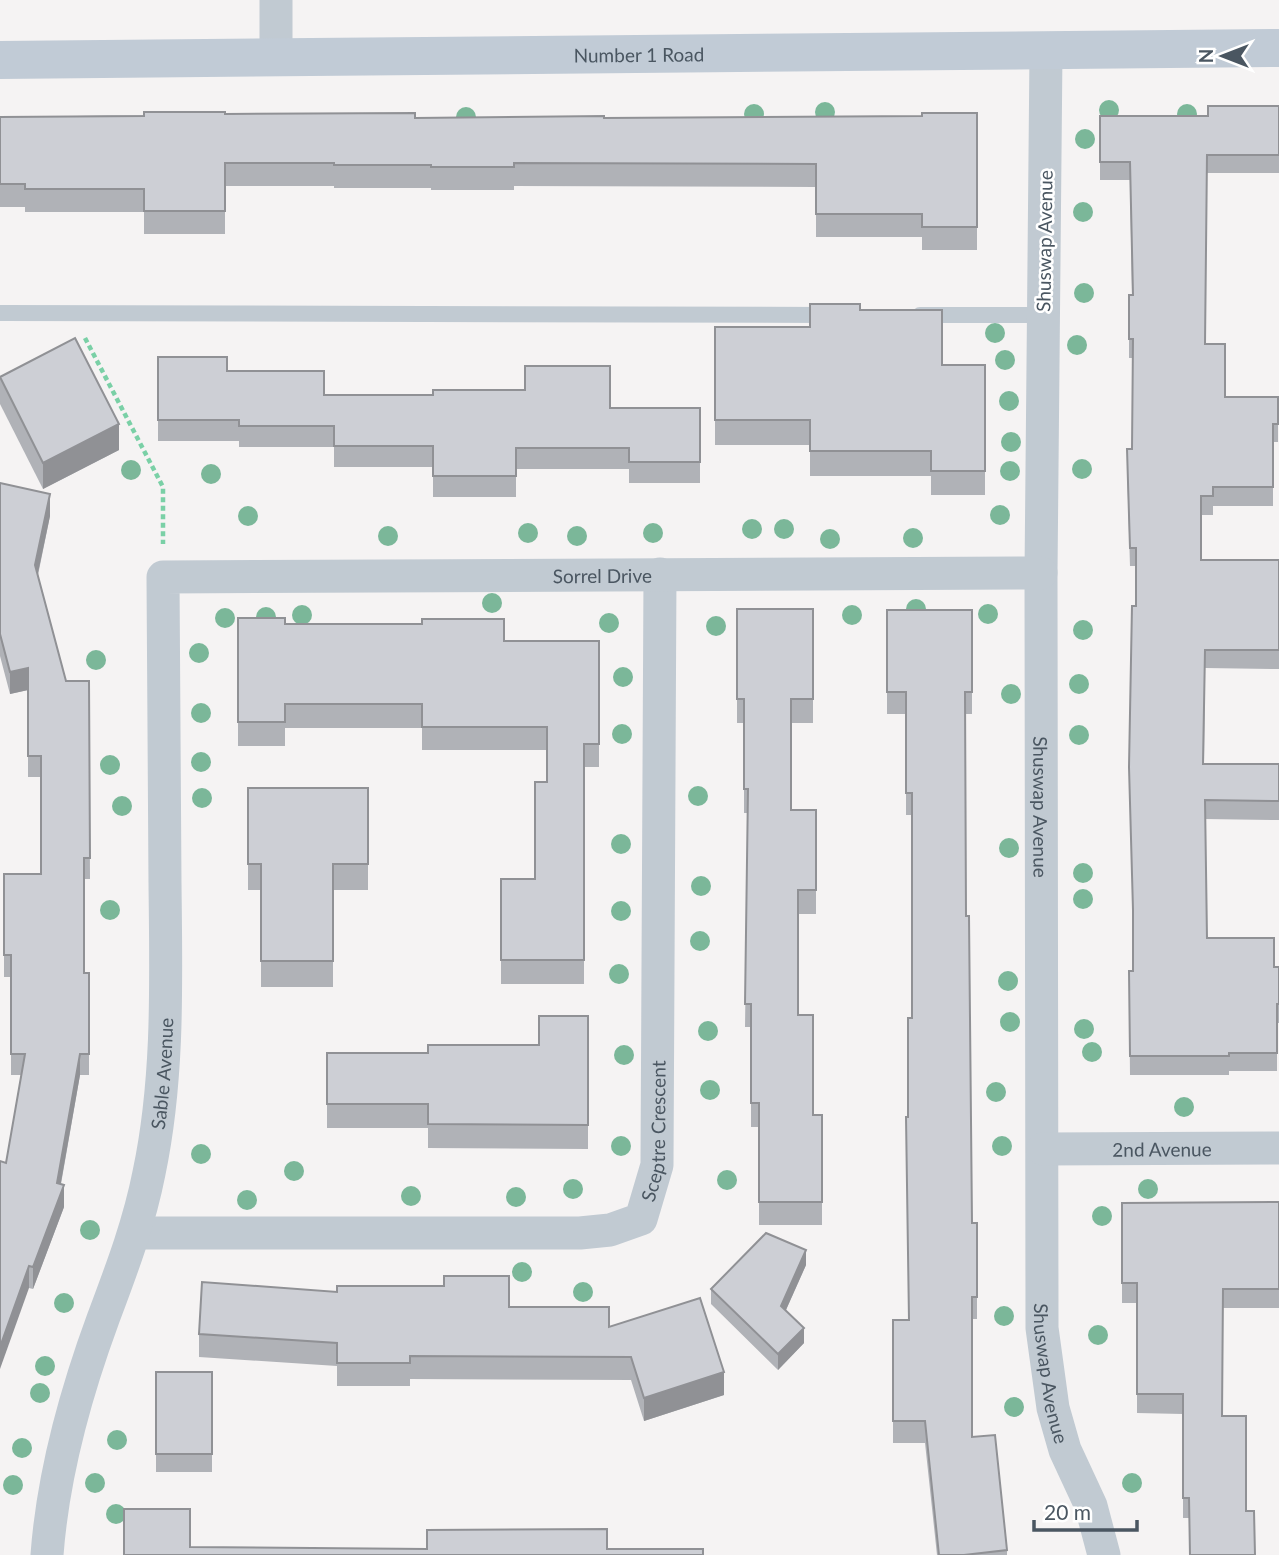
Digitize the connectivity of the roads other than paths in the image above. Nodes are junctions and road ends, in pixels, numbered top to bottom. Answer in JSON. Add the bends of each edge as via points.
{"nodes":[{"id":1,"x":276,"y":0,"type":"edge"},
{"id":2,"x":1279,"y":48,"type":"edge"},
{"id":3,"x":1046,"y":51,"type":"junction"},
{"id":4,"x":276,"y":57,"type":"junction"},
{"id":5,"x":0,"y":60,"type":"edge"},
{"id":6,"x":0,"y":313,"type":"edge"},
{"id":7,"x":849,"y":315,"type":"edge"},
{"id":8,"x":905,"y":315,"type":"edge"},
{"id":9,"x":1044,"y":315,"type":"junction"},
{"id":10,"x":1041,"y":573,"type":"junction"},
{"id":11,"x":660,"y":574,"type":"junction"},
{"id":12,"x":163,"y":577,"type":"joint"},
{"id":13,"x":1279,"y":1148,"type":"edge"},
{"id":14,"x":1044,"y":1149,"type":"junction"},
{"id":15,"x":135,"y":1233,"type":"junction"},
{"id":16,"x":47,"y":1555,"type":"edge"},
{"id":17,"x":1104,"y":1555,"type":"edge"}],
"edges":[{"from":1,"to":4,"type":"street"},
{"from":2,"to":3,"type":"main road","name":"Number 1 Road"},
{"from":3,"to":4,"type":"main road","name":"Number 1 Road"},
{"from":3,"to":9,"type":"street","name":"Shuswap Avenue"},
{"from":4,"to":5,"type":"main road","name":"Number 1 Road"},
{"from":6,"to":7,"type":"lane"},
{"from":8,"to":9,"type":"lane"},
{"from":9,"to":10,"type":"street","name":"Shuswap Avenue"},
{"from":10,"to":11,"type":"street","name":"Sorrel Drive"},
{"from":10,"to":14,"type":"street","name":"Shuswap Avenue"},
{"from":11,"to":12,"type":"street","name":"Sorrel Drive"},
{"from":11,"to":15,"type":"street","name":"Sceptre Crescent","via":[[657,1165],[640,1219],[610,1230],[580,1233]]},
{"from":12,"to":15,"type":"street","name":"Sable Avenue","via":[[164,1050],[149,1173]]},
{"from":13,"to":14,"type":"street","name":"2nd Avenue"},
{"from":14,"to":17,"type":"street","name":"Shuswap Avenue","via":[[1042,1328],[1046,1369],[1065,1450],[1091,1506]]},
{"from":15,"to":16,"type":"street","name":"Sable Avenue","via":[[73,1412],[53,1499]]}]}
